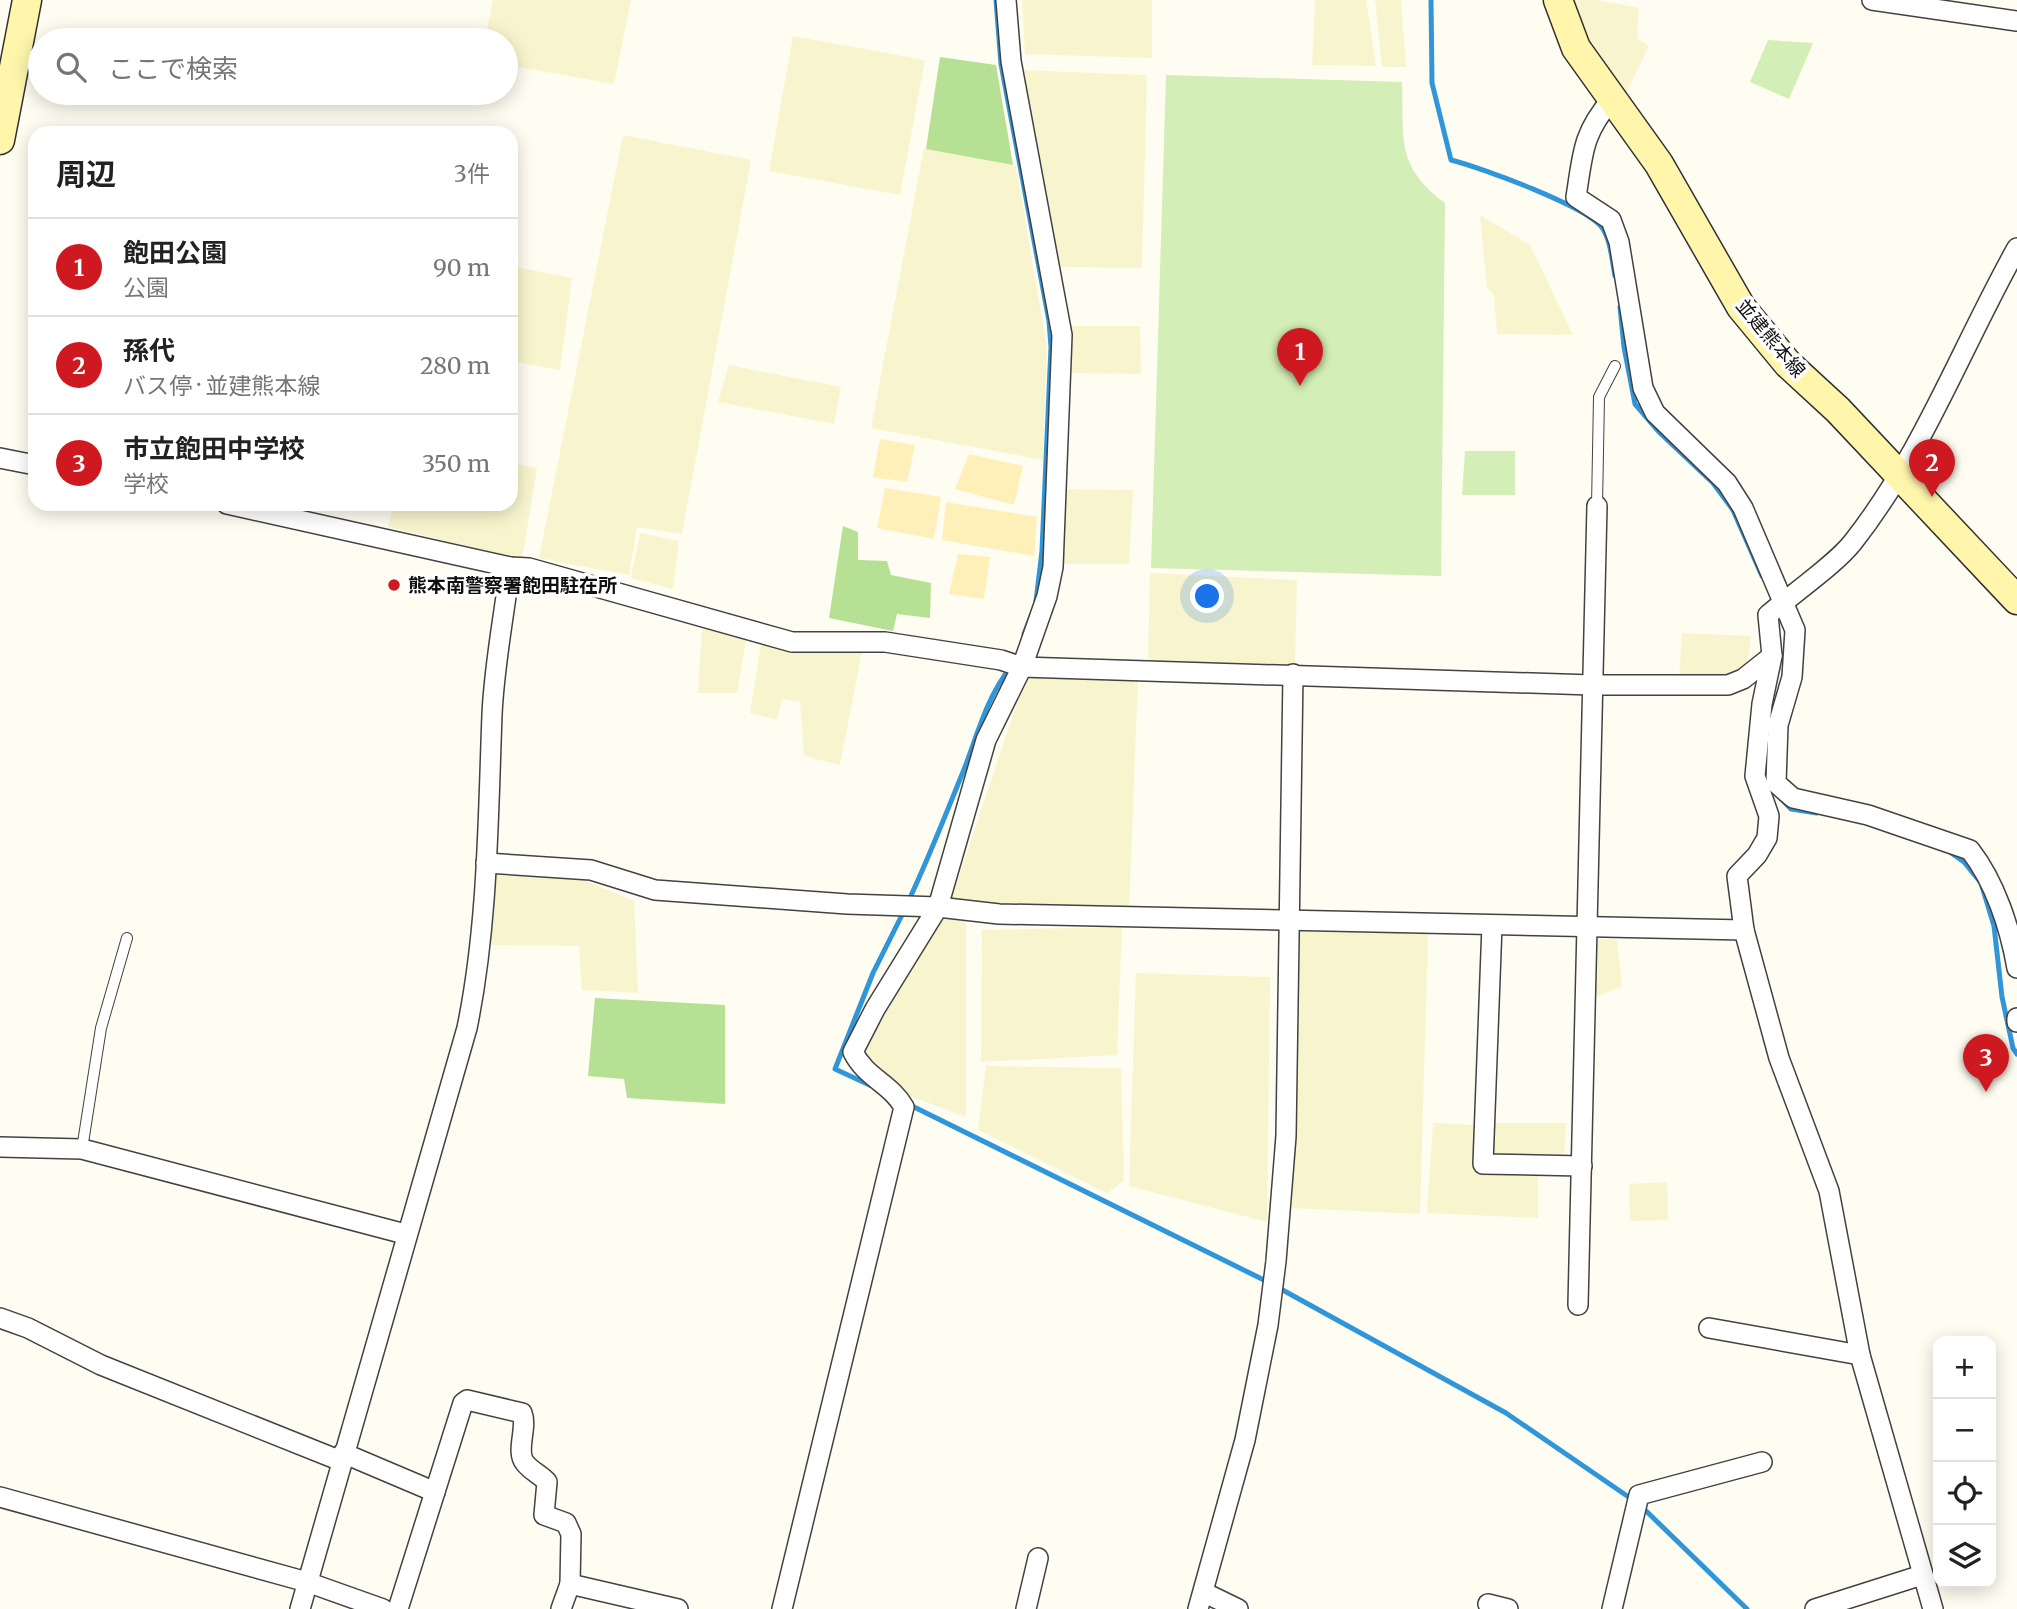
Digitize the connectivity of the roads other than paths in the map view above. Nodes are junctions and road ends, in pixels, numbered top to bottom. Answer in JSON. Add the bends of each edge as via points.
{"nodes":[{"id":1,"x":27,"y":0,"type":"edge"},
{"id":2,"x":1006,"y":0,"type":"edge"},
{"id":3,"x":1558,"y":0,"type":"edge"},
{"id":4,"x":1872,"y":0,"type":"edge"},
{"id":5,"x":2017,"y":21,"type":"edge"},
{"id":6,"x":1612,"y":99,"type":"junction"},
{"id":7,"x":0,"y":140,"type":"edge"},
{"id":8,"x":2017,"y":248,"type":"edge"},
{"id":9,"x":1615,"y":366,"type":"dead end"},
{"id":10,"x":0,"y":458,"type":"edge"},
{"id":11,"x":28,"y":464,"type":"edge"},
{"id":12,"x":1900,"y":474,"type":"junction"},
{"id":13,"x":1597,"y":506,"type":"joint"},
{"id":14,"x":258,"y":511,"type":"edge"},
{"id":15,"x":510,"y":567,"type":"junction"},
{"id":16,"x":1784,"y":600,"type":"junction"},
{"id":17,"x":2017,"y":600,"type":"edge"},
{"id":18,"x":1772,"y":656,"type":"junction"},
{"id":19,"x":1022,"y":667,"type":"junction"},
{"id":20,"x":1293,"y":674,"type":"junction"},
{"id":21,"x":1592,"y":685,"type":"junction"},
{"id":22,"x":486,"y":863,"type":"junction"},
{"id":23,"x":938,"y":906,"type":"junction"},
{"id":24,"x":1287,"y":922,"type":"junction"},
{"id":25,"x":1492,"y":925,"type":"junction"},
{"id":26,"x":1589,"y":927,"type":"junction"},
{"id":27,"x":1744,"y":930,"type":"junction"},
{"id":28,"x":127,"y":938,"type":"dead end"},
{"id":29,"x":2017,"y":968,"type":"edge"},
{"id":30,"x":0,"y":1147,"type":"edge"},
{"id":31,"x":82,"y":1149,"type":"junction"},
{"id":32,"x":1582,"y":1166,"type":"junction"},
{"id":33,"x":405,"y":1234,"type":"junction"},
{"id":34,"x":1578,"y":1305,"type":"dead end"},
{"id":35,"x":0,"y":1318,"type":"edge"},
{"id":36,"x":1709,"y":1328,"type":"dead end"},
{"id":37,"x":1860,"y":1354,"type":"junction"},
{"id":38,"x":342,"y":1457,"type":"junction"},
{"id":39,"x":1762,"y":1461,"type":"dead end"},
{"id":40,"x":435,"y":1492,"type":"junction"},
{"id":41,"x":0,"y":1497,"type":"edge"},
{"id":42,"x":1038,"y":1558,"type":"dead end"},
{"id":43,"x":1922,"y":1575,"type":"junction"},
{"id":44,"x":307,"y":1582,"type":"junction"},
{"id":45,"x":570,"y":1584,"type":"junction"},
{"id":46,"x":1202,"y":1601,"type":"edge"},
{"id":47,"x":1488,"y":1604,"type":"dead end"},
{"id":48,"x":377,"y":1608,"type":"edge"},
{"id":49,"x":300,"y":1609,"type":"edge"},
{"id":50,"x":398,"y":1609,"type":"edge"},
{"id":51,"x":561,"y":1609,"type":"edge"},
{"id":52,"x":678,"y":1609,"type":"edge"},
{"id":53,"x":782,"y":1609,"type":"edge"},
{"id":54,"x":1026,"y":1609,"type":"edge"},
{"id":55,"x":1238,"y":1609,"type":"edge"},
{"id":56,"x":1508,"y":1609,"type":"edge"},
{"id":57,"x":1612,"y":1609,"type":"edge"},
{"id":58,"x":1815,"y":1609,"type":"edge"},
{"id":59,"x":1933,"y":1609,"type":"edge"}],
"edges":[{"from":1,"to":7,"type":"main road"},
{"from":2,"to":19,"type":"street","via":[[1010,61],[1062,335],[1053,567]]},
{"from":3,"to":6,"type":"main road","name":"並建熊本線","via":[[1576,48]]},
{"from":4,"to":5,"type":"street"},
{"from":6,"to":12,"type":"main road","name":"並建熊本線","via":[[1678,193],[1741,307],[1788,364]]},
{"from":6,"to":16,"type":"street","via":[[1593,121],[1584,142],[1576,197],[1611,220],[1619,242],[1643,388],[1655,413],[1727,482]]},
{"from":8,"to":12,"type":"street"},
{"from":9,"to":13,"type":"lane","via":[[1599,397]]},
{"from":10,"to":11,"type":"street"},
{"from":12,"to":16,"type":"street","via":[[1851,545]]},
{"from":12,"to":17,"type":"main road","name":"並建熊本線"},
{"from":13,"to":21,"type":"street"},
{"from":14,"to":15,"type":"street"},
{"from":15,"to":19,"type":"street","via":[[530,568],[792,642],[885,642]]},
{"from":15,"to":22,"type":"street","via":[[492,712]]},
{"from":16,"to":18,"type":"street","via":[[1768,615]]},
{"from":16,"to":29,"type":"street","via":[[1795,630],[1791,677],[1778,725],[1776,783],[1793,798],[1868,815],[1969,850],[2011,937]]},
{"from":18,"to":21,"type":"street","via":[[1728,685]]},
{"from":18,"to":27,"type":"street","via":[[1755,776],[1769,816],[1767,838],[1737,876]]},
{"from":19,"to":20,"type":"street"},
{"from":19,"to":23,"type":"street","via":[[986,740]]},
{"from":20,"to":21,"type":"street"},
{"from":20,"to":24,"type":"street"},
{"from":21,"to":26,"type":"street"},
{"from":22,"to":23,"type":"street","via":[[591,870],[655,890]]},
{"from":22,"to":33,"type":"street","via":[[476,983],[467,1028]]},
{"from":23,"to":24,"type":"street","via":[[999,914]]},
{"from":23,"to":53,"type":"street","via":[[853,1052],[862,1070],[897,1094],[904,1107]]},
{"from":24,"to":25,"type":"street"},
{"from":24,"to":46,"type":"street","via":[[1286,1136],[1268,1325],[1245,1440]]},
{"from":25,"to":26,"type":"street"},
{"from":25,"to":32,"type":"street","via":[[1483,1164]]},
{"from":26,"to":27,"type":"street"},
{"from":26,"to":32,"type":"street"},
{"from":27,"to":37,"type":"street","via":[[1779,1058],[1829,1191]]},
{"from":28,"to":31,"type":"lane","via":[[102,1027]]},
{"from":30,"to":31,"type":"street"},
{"from":31,"to":33,"type":"street"},
{"from":32,"to":34,"type":"street"},
{"from":33,"to":38,"type":"street"},
{"from":35,"to":38,"type":"street","via":[[101,1365]]},
{"from":36,"to":37,"type":"street"},
{"from":37,"to":43,"type":"street"},
{"from":38,"to":40,"type":"street"},
{"from":38,"to":44,"type":"street"},
{"from":39,"to":57,"type":"street","via":[[1639,1495]]},
{"from":40,"to":45,"type":"street","via":[[463,1403],[467,1400],[522,1413],[523,1462],[547,1482],[544,1515],[566,1523],[571,1534]]},
{"from":40,"to":50,"type":"street"},
{"from":41,"to":44,"type":"street"},
{"from":42,"to":54,"type":"street"},
{"from":43,"to":58,"type":"street"},
{"from":43,"to":59,"type":"street"},
{"from":44,"to":48,"type":"street"},
{"from":44,"to":49,"type":"street"},
{"from":45,"to":51,"type":"street"},
{"from":45,"to":52,"type":"street"},
{"from":46,"to":55,"type":"street"},
{"from":47,"to":56,"type":"street"}]}
